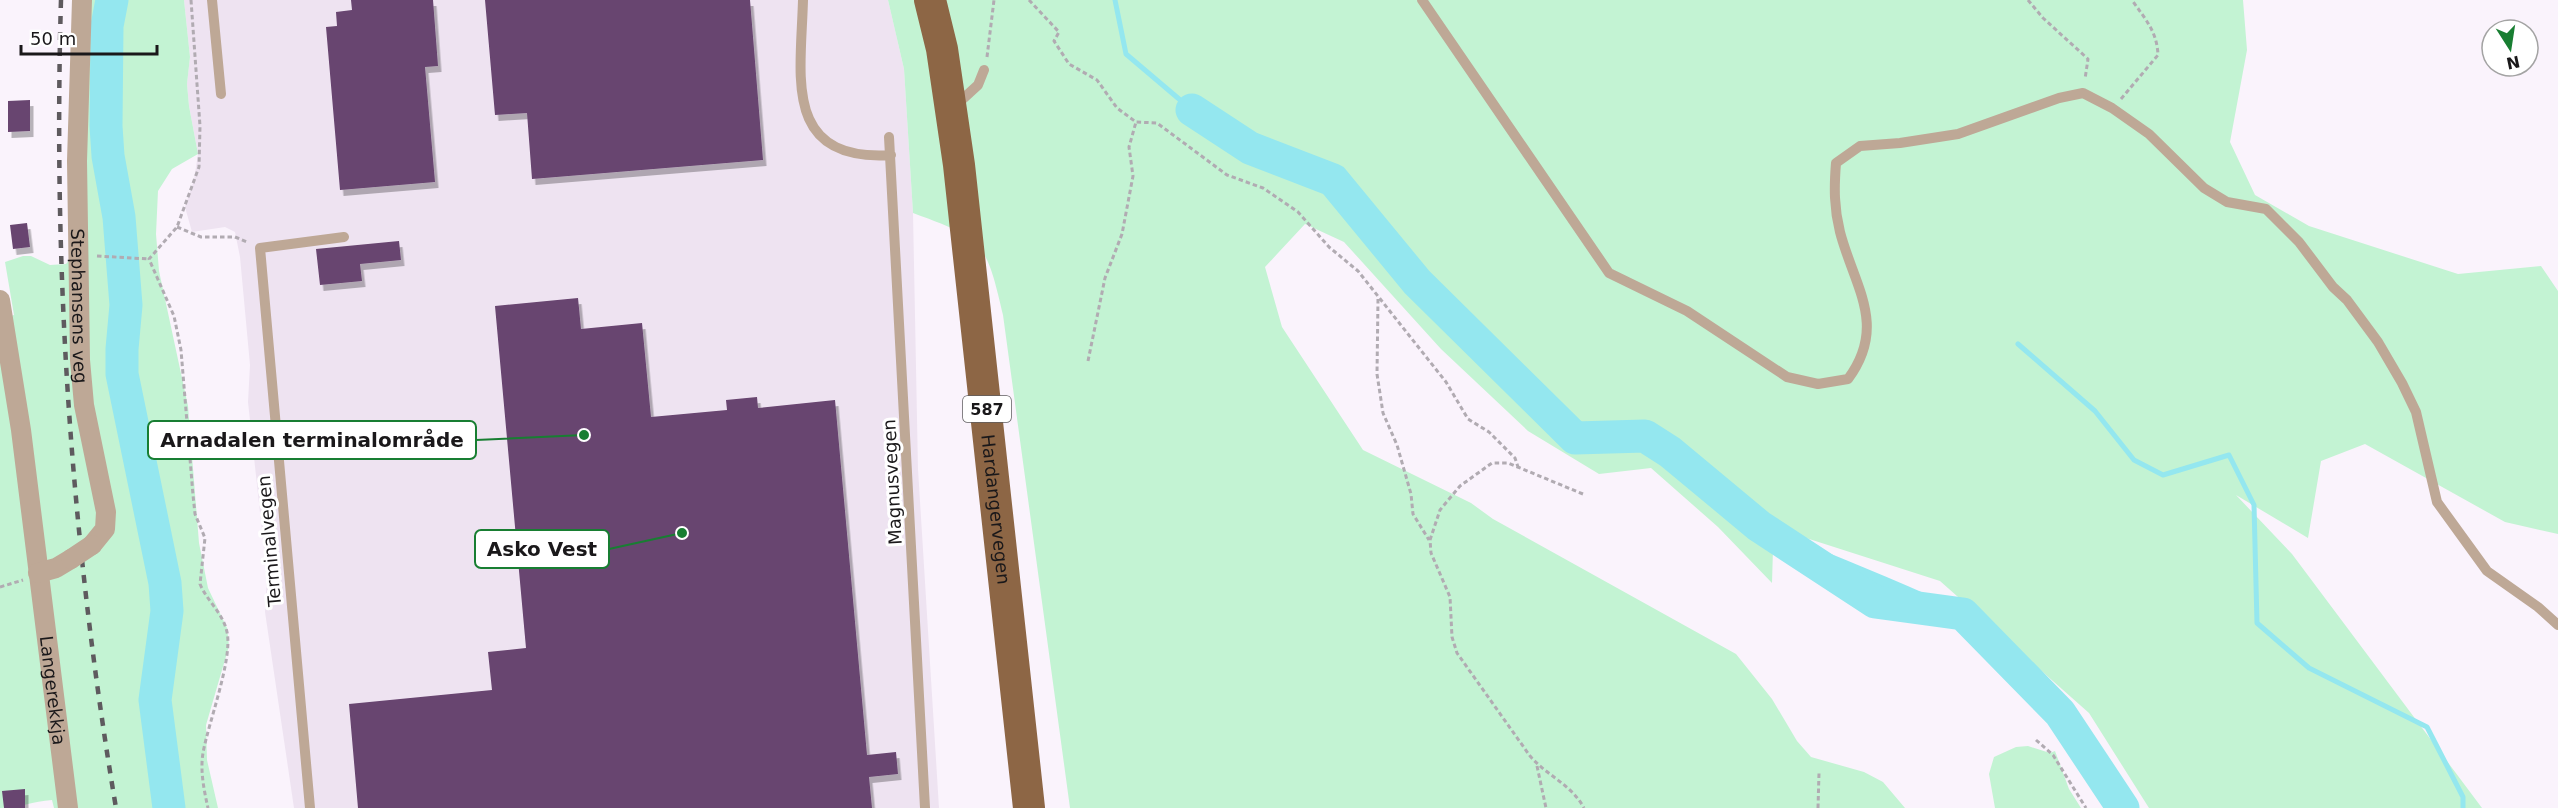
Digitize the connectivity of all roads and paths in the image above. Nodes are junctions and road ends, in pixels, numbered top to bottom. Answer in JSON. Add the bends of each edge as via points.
{"nodes":[{"id":1,"x":82,"y":0,"type":"edge"},
{"id":2,"x":191,"y":0,"type":"edge"},
{"id":3,"x":212,"y":0,"type":"edge"},
{"id":4,"x":803,"y":0,"type":"edge"},
{"id":5,"x":994,"y":0,"type":"edge"},
{"id":6,"x":1029,"y":0,"type":"edge"},
{"id":7,"x":1422,"y":0,"type":"edge"},
{"id":8,"x":2028,"y":0,"type":"edge"},
{"id":9,"x":2132,"y":0,"type":"edge"},
{"id":10,"x":935,"y":4,"type":"edge"},
{"id":11,"x":984,"y":70,"type":"joint"},
{"id":12,"x":2083,"y":93,"type":"junction"},
{"id":13,"x":221,"y":94,"type":"dead end"},
{"id":14,"x":2112,"y":108,"type":"junction"},
{"id":15,"x":951,"y":109,"type":"junction"},
{"id":16,"x":1136,"y":122,"type":"junction"},
{"id":17,"x":889,"y":137,"type":"dead end"},
{"id":18,"x":891,"y":155,"type":"junction"},
{"id":19,"x":177,"y":227,"type":"junction"},
{"id":20,"x":344,"y":237,"type":"dead end"},
{"id":21,"x":260,"y":248,"type":"junction"},
{"id":22,"x":108,"y":257,"type":"dead end"},
{"id":23,"x":149,"y":259,"type":"junction"},
{"id":24,"x":1378,"y":297,"type":"junction"},
{"id":25,"x":0,"y":300,"type":"edge"},
{"id":26,"x":1088,"y":361,"type":"dead end"},
{"id":27,"x":1518,"y":467,"type":"junction"},
{"id":28,"x":1583,"y":494,"type":"dead end"},
{"id":29,"x":1000,"y":526,"type":"junction"},
{"id":30,"x":1430,"y":540,"type":"junction"},
{"id":31,"x":38,"y":573,"type":"junction"},
{"id":32,"x":2558,"y":625,"type":"edge"},
{"id":33,"x":1012,"y":632,"type":"junction"},
{"id":34,"x":2036,"y":740,"type":"dead end"},
{"id":35,"x":1537,"y":764,"type":"junction"},
{"id":36,"x":1819,"y":773,"type":"dead end"},
{"id":37,"x":68,"y":808,"type":"edge"},
{"id":38,"x":208,"y":808,"type":"edge"},
{"id":39,"x":310,"y":808,"type":"edge"},
{"id":40,"x":925,"y":808,"type":"edge"},
{"id":41,"x":1015,"y":808,"type":"edge"},
{"id":42,"x":1029,"y":808,"type":"edge"},
{"id":43,"x":1046,"y":808,"type":"edge"},
{"id":44,"x":1546,"y":808,"type":"edge"},
{"id":45,"x":1584,"y":808,"type":"edge"},
{"id":46,"x":1818,"y":808,"type":"edge"},
{"id":47,"x":2085,"y":808,"type":"edge"}],
"edges":[{"from":1,"to":31,"type":"street","name":"Stephansens veg","bridge":true,"via":[[77,161],[80,360],[84,405],[106,512],[105,529],[92,545],[56,568]]},
{"from":2,"to":19,"type":"path","via":[[200,167]]},
{"from":3,"to":13,"type":"lane"},
{"from":4,"to":18,"type":"lane","via":[[802,100],[813,128],[826,141],[851,153]]},
{"from":5,"to":11,"type":"path","via":[[992,36]]},
{"from":6,"to":16,"type":"path","via":[[1059,32],[1054,41],[1069,64],[1097,80],[1117,108]]},
{"from":7,"to":12,"type":"lane","via":[[1609,273],[1687,311],[1787,377],[1818,384],[1848,379],[1861,362],[1868,332],[1863,294],[1841,234],[1833,195],[1836,163],[1860,146],[1958,134]]},
{"from":8,"to":12,"type":"path","via":[[2088,59]]},
{"from":9,"to":14,"type":"path","via":[[2149,22],[2157,39],[2158,55]]},
{"from":10,"to":15,"type":"main road","name":"Hardangervegen","number":"587"},
{"from":11,"to":15,"type":"lane","via":[[970,94]]},
{"from":12,"to":14,"type":"lane"},
{"from":14,"to":32,"type":"lane","via":[[2149,134],[2204,188],[2227,202],[2266,209],[2299,242],[2360,317],[2402,383],[2416,412],[2437,502],[2487,571]]},
{"from":15,"to":29,"type":"main road","name":"Hardangervegen","number":"587"},
{"from":16,"to":24,"type":"path","via":[[1157,123],[1227,175],[1263,188],[1298,212],[1358,271]]},
{"from":16,"to":26,"type":"path","via":[[1129,147],[1133,176],[1122,234],[1105,278]]},
{"from":17,"to":18,"type":"lane","name":"Magnusvegen"},
{"from":18,"to":40,"type":"lane","name":"Magnusvegen"},
{"from":19,"to":21,"type":"path","via":[[201,237],[235,237]]},
{"from":19,"to":23,"type":"path"},
{"from":20,"to":21,"type":"lane"},
{"from":21,"to":39,"type":"lane","name":"Terminalvegen"},
{"from":22,"to":23,"type":"path"},
{"from":23,"to":38,"type":"path","via":[[174,316],[181,350],[195,514],[205,538],[199,573],[202,590],[228,633],[203,754]]},
{"from":24,"to":27,"type":"path","via":[[1446,382],[1468,419],[1489,432],[1515,458]]},
{"from":24,"to":30,"type":"path","via":[[1377,374],[1383,413],[1400,456],[1413,514]]},
{"from":25,"to":31,"type":"street","name":"Langerekkja"},
{"from":27,"to":28,"type":"path"},
{"from":27,"to":30,"type":"path","via":[[1492,463],[1468,479],[1440,510]]},
{"from":29,"to":33,"type":"main road","name":"Hardangervegen","number":"587"},
{"from":29,"to":43,"type":"main road","number":"587","via":[[1024,625]]},
{"from":30,"to":35,"type":"path","via":[[1431,553],[1450,597],[1457,653]]},
{"from":31,"to":37,"type":"street","name":"Langerekkja"},
{"from":33,"to":41,"type":"main road","number":"587","via":[[1005,713]]},
{"from":33,"to":42,"type":"main road","name":"Hardangervegen","number":"587"},
{"from":34,"to":47,"type":"path","via":[[2053,755]]},
{"from":35,"to":44,"type":"path"},
{"from":35,"to":45,"type":"path","via":[[1573,790]]},
{"from":36,"to":46,"type":"path"}]}
